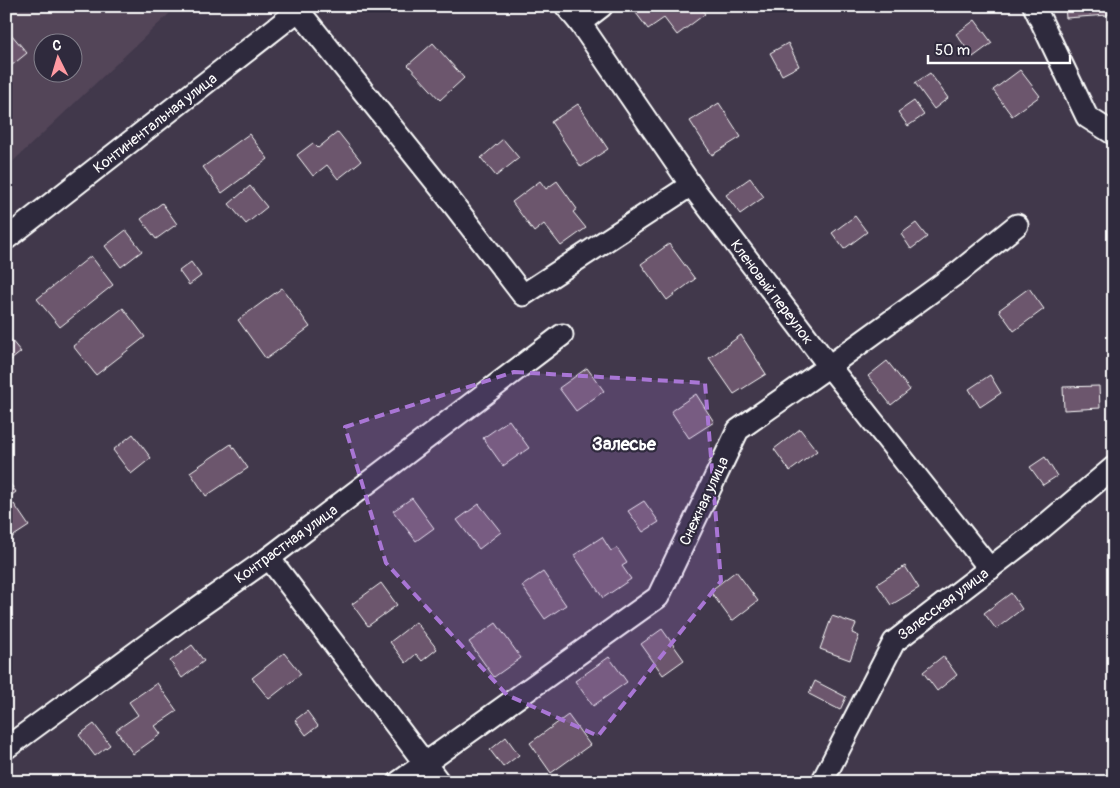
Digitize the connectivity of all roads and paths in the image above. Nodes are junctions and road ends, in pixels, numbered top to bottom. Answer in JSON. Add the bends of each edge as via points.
{"nodes":[{"id":1,"x":566,"y":6,"type":"edge"},
{"id":2,"x":602,"y":6,"type":"edge"},
{"id":3,"x":1034,"y":6,"type":"edge"},
{"id":4,"x":301,"y":8,"type":"edge"},
{"id":5,"x":580,"y":23,"type":"junction"},
{"id":6,"x":1112,"y":126,"type":"edge"},
{"id":7,"x":691,"y":185,"type":"junction"},
{"id":8,"x":1017,"y":225,"type":"dead end"},
{"id":9,"x":6,"y":240,"type":"edge"},
{"id":10,"x":562,"y":335,"type":"dead end"},
{"id":11,"x":829,"y":366,"type":"junction"},
{"id":12,"x":1114,"y":467,"type":"edge"},
{"id":13,"x":269,"y":558,"type":"junction"},
{"id":14,"x":990,"y":569,"type":"junction"},
{"id":15,"x":6,"y":748,"type":"edge"},
{"id":16,"x":425,"y":762,"type":"junction"},
{"id":17,"x":399,"y":782,"type":"edge"},
{"id":18,"x":439,"y":782,"type":"edge"},
{"id":19,"x":822,"y":782,"type":"edge"}],
"edges":[{"from":1,"to":5,"type":"street","name":"Кленовый переулок"},
{"from":2,"to":5,"type":"street"},
{"from":3,"to":6,"type":"street","via":[[1087,117]]},
{"from":4,"to":7,"type":"street","via":[[523,295]]},
{"from":4,"to":9,"type":"street","name":"Континентальная улица"},
{"from":5,"to":7,"type":"street","name":"Кленовый переулок"},
{"from":7,"to":11,"type":"street","name":"Кленовый переулок"},
{"from":8,"to":11,"type":"street","name":"Снежная улица"},
{"from":10,"to":13,"type":"street","name":"Контрастная улица"},
{"from":11,"to":14,"type":"street","name":"Кленовый переулок"},
{"from":11,"to":16,"type":"street","name":"Снежная улица","via":[[738,430],[658,598]]},
{"from":12,"to":14,"type":"street","name":"Залесская улица"},
{"from":13,"to":15,"type":"street","name":"Контрастная улица"},
{"from":13,"to":16,"type":"street"},
{"from":14,"to":19,"type":"street","name":"Залесская улица","via":[[894,642]]},
{"from":16,"to":17,"type":"street","name":"Снежная улица"},
{"from":16,"to":18,"type":"street"}]}
